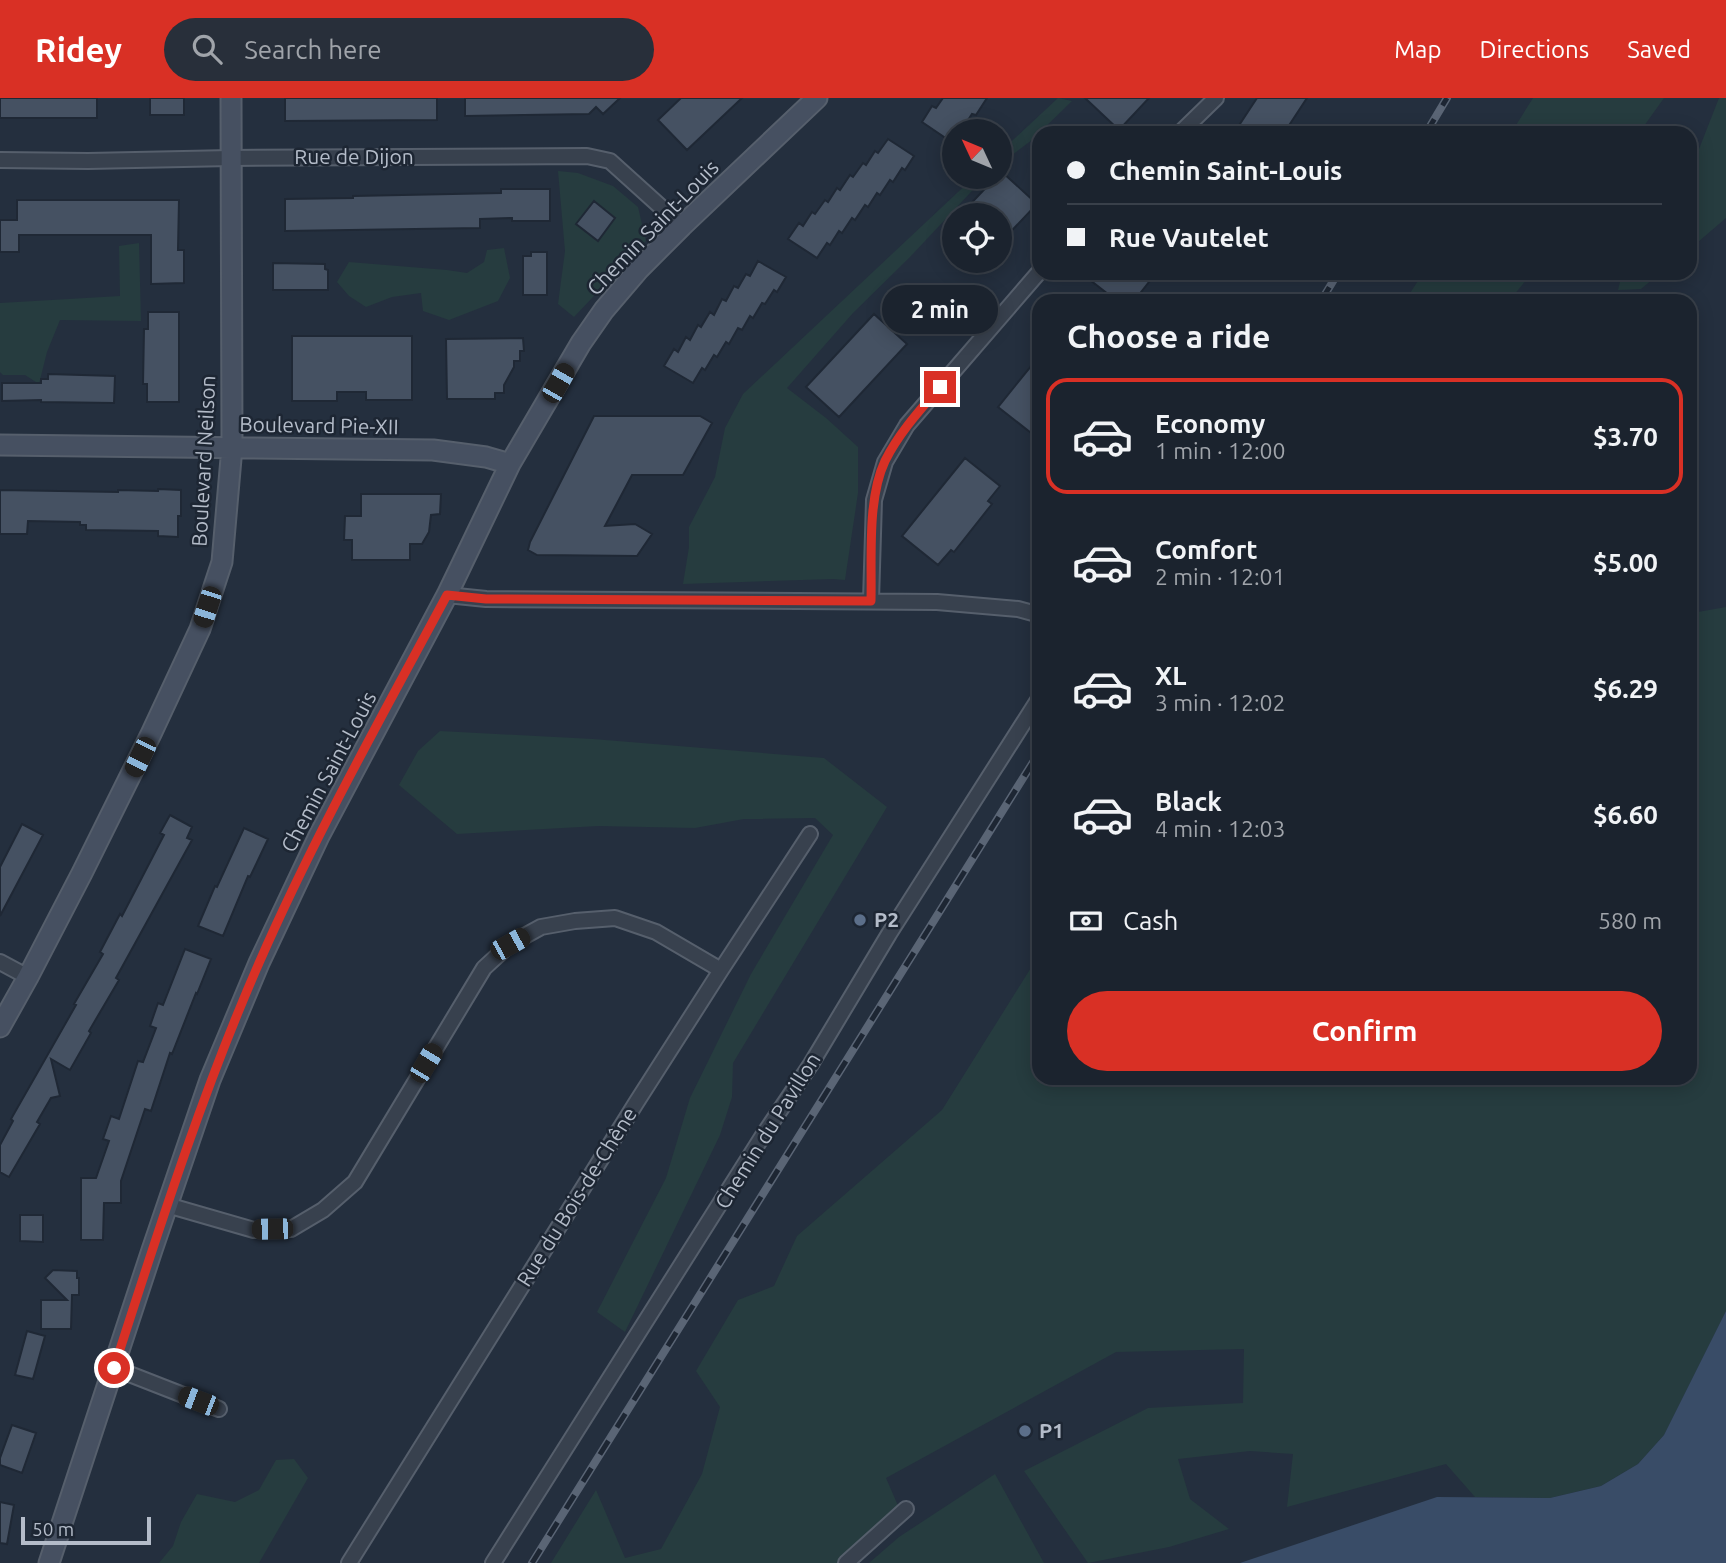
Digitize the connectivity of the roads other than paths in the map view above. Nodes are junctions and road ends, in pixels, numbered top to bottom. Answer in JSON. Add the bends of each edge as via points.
{"nodes":[{"id":1,"x":231,"y":98,"type":"edge"},
{"id":2,"x":817,"y":98,"type":"edge"},
{"id":3,"x":1216,"y":98,"type":"edge"},
{"id":4,"x":1187,"y":126,"type":"edge"},
{"id":5,"x":231,"y":158,"type":"junction"},
{"id":6,"x":0,"y":160,"type":"edge"},
{"id":7,"x":682,"y":226,"type":"junction"},
{"id":8,"x":1032,"y":280,"type":"edge"},
{"id":9,"x":0,"y":446,"type":"edge"},
{"id":10,"x":232,"y":447,"type":"junction"},
{"id":11,"x":510,"y":464,"type":"junction"},
{"id":12,"x":447,"y":595,"type":"junction"},
{"id":13,"x":871,"y":601,"type":"junction"},
{"id":14,"x":1032,"y":613,"type":"edge"},
{"id":15,"x":1032,"y":709,"type":"edge"},
{"id":16,"x":810,"y":834,"type":"dead end"},
{"id":17,"x":0,"y":962,"type":"edge"},
{"id":18,"x":720,"y":970,"type":"junction"},
{"id":19,"x":28,"y":976,"type":"junction"},
{"id":20,"x":0,"y":1027,"type":"edge"},
{"id":21,"x":167,"y":1205,"type":"junction"},
{"id":22,"x":114,"y":1368,"type":"junction"},
{"id":23,"x":219,"y":1409,"type":"dead end"},
{"id":24,"x":906,"y":1509,"type":"dead end"},
{"id":25,"x":49,"y":1563,"type":"edge"},
{"id":26,"x":349,"y":1563,"type":"edge"},
{"id":27,"x":494,"y":1563,"type":"edge"},
{"id":28,"x":846,"y":1563,"type":"edge"}],
"edges":[{"from":1,"to":5,"type":"street","name":"Boulevard Neilson"},
{"from":2,"to":7,"type":"street","name":"Chemin Saint-Louis"},
{"from":3,"to":4,"type":"street"},
{"from":5,"to":6,"type":"street","name":"Rue de Dijon"},
{"from":5,"to":7,"type":"street","name":"Rue de Dijon","via":[[587,156],[610,161]]},
{"from":5,"to":10,"type":"street","name":"Boulevard Neilson"},
{"from":7,"to":11,"type":"street","name":"Chemin Saint-Louis","via":[[604,310]]},
{"from":8,"to":13,"type":"street","via":[[907,425],[885,462],[874,500]]},
{"from":9,"to":10,"type":"street","name":"Boulevard Pie-XII"},
{"from":10,"to":11,"type":"street","name":"Boulevard Pie-XII","via":[[433,450]]},
{"from":10,"to":19,"type":"street","name":"Boulevard Neilson","via":[[222,562],[200,629]]},
{"from":11,"to":12,"type":"street","name":"Chemin Saint-Louis"},
{"from":12,"to":13,"type":"street"},
{"from":12,"to":21,"type":"street","name":"Chemin Saint-Louis","via":[[319,836],[259,963],[210,1080]]},
{"from":13,"to":14,"type":"street","via":[[996,606]]},
{"from":15,"to":27,"type":"street","name":"Chemin du Pavillon"},
{"from":16,"to":18,"type":"street","name":"Rue du Bois-de-Chêne"},
{"from":17,"to":19,"type":"street"},
{"from":18,"to":21,"type":"street","via":[[656,932],[615,918],[541,927],[510,944],[484,968],[355,1182],[323,1210],[290,1229],[254,1230]]},
{"from":18,"to":26,"type":"street","name":"Rue du Bois-de-Chêne"},
{"from":19,"to":20,"type":"street","name":"Boulevard Neilson"},
{"from":21,"to":22,"type":"street","name":"Chemin Saint-Louis"},
{"from":22,"to":23,"type":"street"},
{"from":22,"to":25,"type":"street","name":"Chemin Saint-Louis"},
{"from":24,"to":28,"type":"street"}]}
